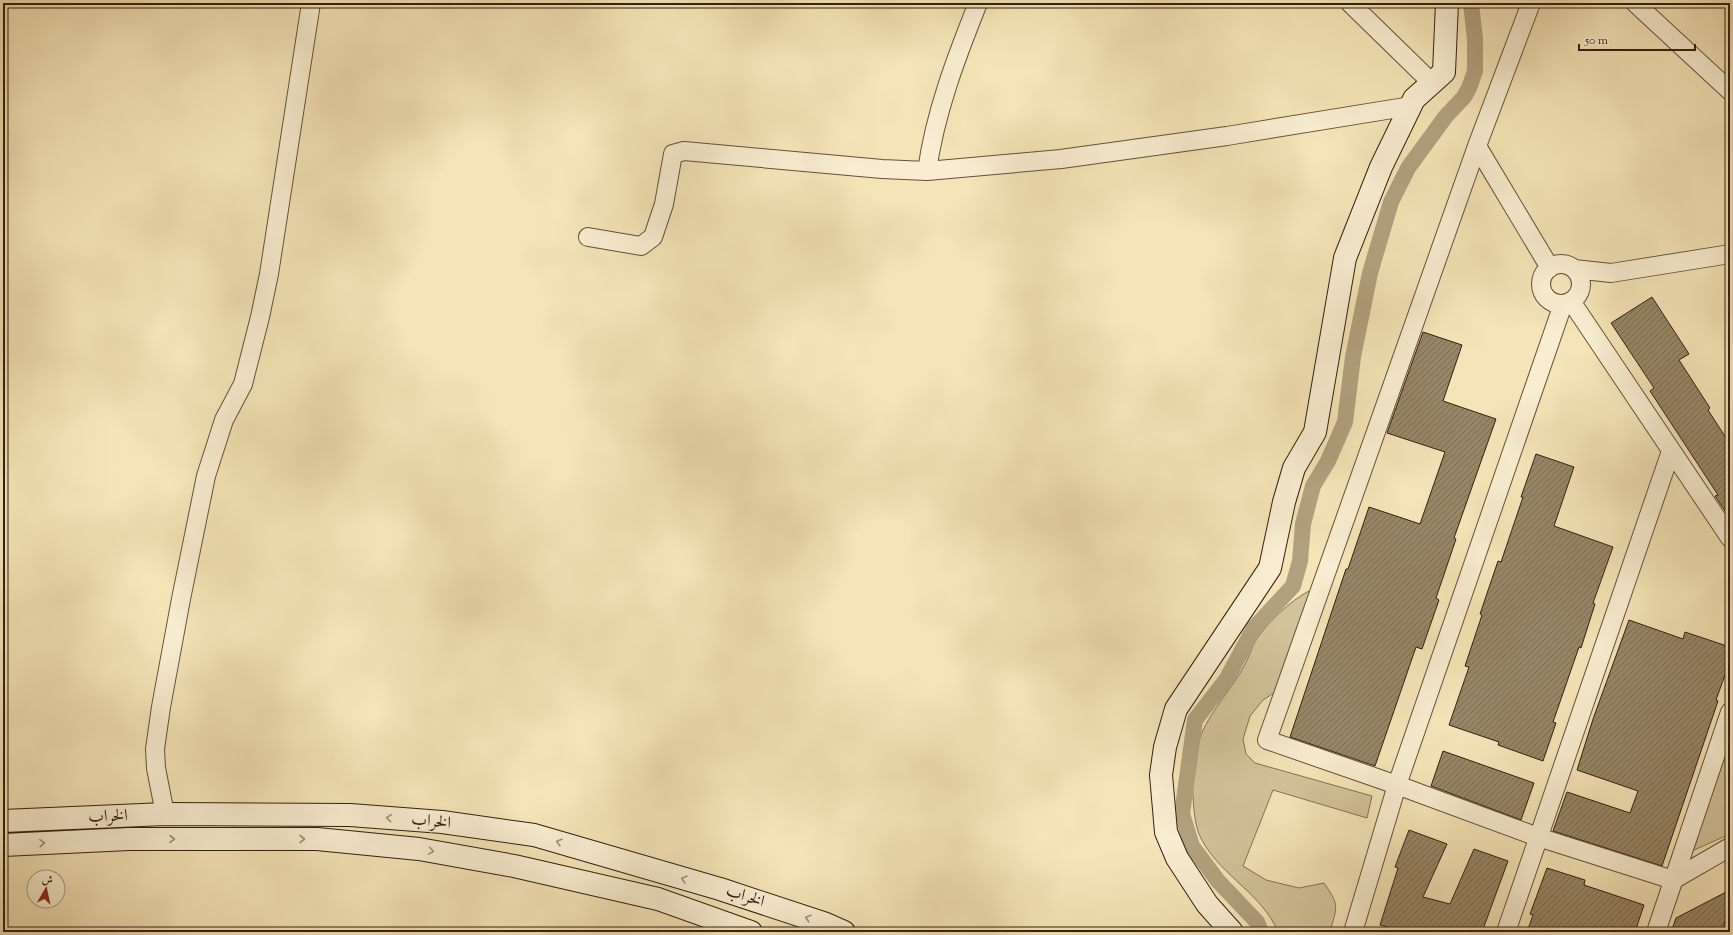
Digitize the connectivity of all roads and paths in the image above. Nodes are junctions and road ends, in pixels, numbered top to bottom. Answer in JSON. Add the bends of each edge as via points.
{"nodes":[{"id":1,"x":310,"y":3,"type":"edge"},
{"id":2,"x":978,"y":3,"type":"edge"},
{"id":3,"x":1350,"y":3,"type":"edge"},
{"id":4,"x":1447,"y":3,"type":"edge"},
{"id":5,"x":1531,"y":3,"type":"edge"},
{"id":6,"x":1635,"y":3,"type":"edge"},
{"id":7,"x":1432,"y":83,"type":"junction"},
{"id":8,"x":1729,"y":87,"type":"edge"},
{"id":9,"x":1411,"y":106,"type":"junction"},
{"id":10,"x":1477,"y":146,"type":"junction"},
{"id":11,"x":927,"y":171,"type":"junction"},
{"id":12,"x":588,"y":237,"type":"dead end"},
{"id":13,"x":1730,"y":254,"type":"edge"},
{"id":14,"x":1550,"y":268,"type":"junction"},
{"id":15,"x":1574,"y":269,"type":"junction"},
{"id":16,"x":1611,"y":273,"type":"junction"},
{"id":17,"x":1547,"y":298,"type":"junction"},
{"id":18,"x":1571,"y":300,"type":"junction"},
{"id":19,"x":1551,"y":336,"type":"junction"},
{"id":20,"x":1671,"y":451,"type":"junction"},
{"id":21,"x":1730,"y":538,"type":"edge"},
{"id":22,"x":1730,"y":712,"type":"edge"},
{"id":23,"x":1397,"y":785,"type":"junction"},
{"id":24,"x":165,"y":814,"type":"junction"},
{"id":25,"x":3,"y":821,"type":"edge"},
{"id":26,"x":1538,"y":838,"type":"junction"},
{"id":27,"x":3,"y":845,"type":"edge"},
{"id":28,"x":1730,"y":848,"type":"edge"},
{"id":29,"x":1673,"y":880,"type":"junction"},
{"id":30,"x":751,"y":932,"type":"edge"},
{"id":31,"x":844,"y":932,"type":"edge"},
{"id":32,"x":1232,"y":932,"type":"edge"},
{"id":33,"x":1353,"y":932,"type":"edge"},
{"id":34,"x":1506,"y":932,"type":"edge"},
{"id":35,"x":1656,"y":932,"type":"edge"}],
"edges":[{"from":1,"to":24,"type":"street","via":[[269,274],[260,317],[243,384],[224,420],[206,476],[161,707],[155,750]]},
{"from":2,"to":11,"type":"street","via":[[947,86],[931,141]]},
{"from":3,"to":7,"type":"street"},
{"from":4,"to":7,"type":"main road","via":[[1444,72]]},
{"from":5,"to":10,"type":"street"},
{"from":6,"to":8,"type":"street"},
{"from":7,"to":9,"type":"main road","via":[[1414,99]]},
{"from":9,"to":11,"type":"street","via":[[1227,136],[1061,158]]},
{"from":9,"to":32,"type":"main road","via":[[1381,167],[1345,258],[1315,432],[1294,468],[1270,568],[1176,709],[1165,747],[1161,775],[1166,832],[1176,858],[1207,904]]},
{"from":10,"to":14,"type":"street"},
{"from":10,"to":23,"type":"street","via":[[1267,740]]},
{"from":11,"to":12,"type":"street","via":[[684,151],[673,154],[664,204],[653,237],[641,246]]},
{"from":13,"to":16,"type":"street"},
{"from":14,"to":15,"type":"street","via":[[1562,264]]},
{"from":14,"to":17,"type":"street","via":[[1542,279]]},
{"from":15,"to":16,"type":"street"},
{"from":15,"to":18,"type":"street","via":[[1581,281]]},
{"from":16,"to":18,"type":"street"},
{"from":17,"to":18,"type":"street","via":[[1557,304]]},
{"from":17,"to":19,"type":"street"},
{"from":18,"to":19,"type":"street"},
{"from":18,"to":20,"type":"street"},
{"from":19,"to":23,"type":"street"},
{"from":20,"to":21,"type":"street"},
{"from":20,"to":26,"type":"street"},
{"from":22,"to":29,"type":"street"},
{"from":23,"to":26,"type":"street"},
{"from":23,"to":33,"type":"street"},
{"from":24,"to":25,"type":"main road","name":"الخراب"},
{"from":31,"to":24,"type":"main road","name":"الخراب","one_way":true,"via":[[720,889],[534,835],[442,822],[350,815]]},
{"from":26,"to":29,"type":"street"},
{"from":26,"to":34,"type":"street"},
{"from":27,"to":30,"type":"main road","one_way":true,"via":[[129,839],[317,839],[419,849],[514,866],[658,899]]},
{"from":28,"to":29,"type":"street"},
{"from":29,"to":35,"type":"street"}]}
